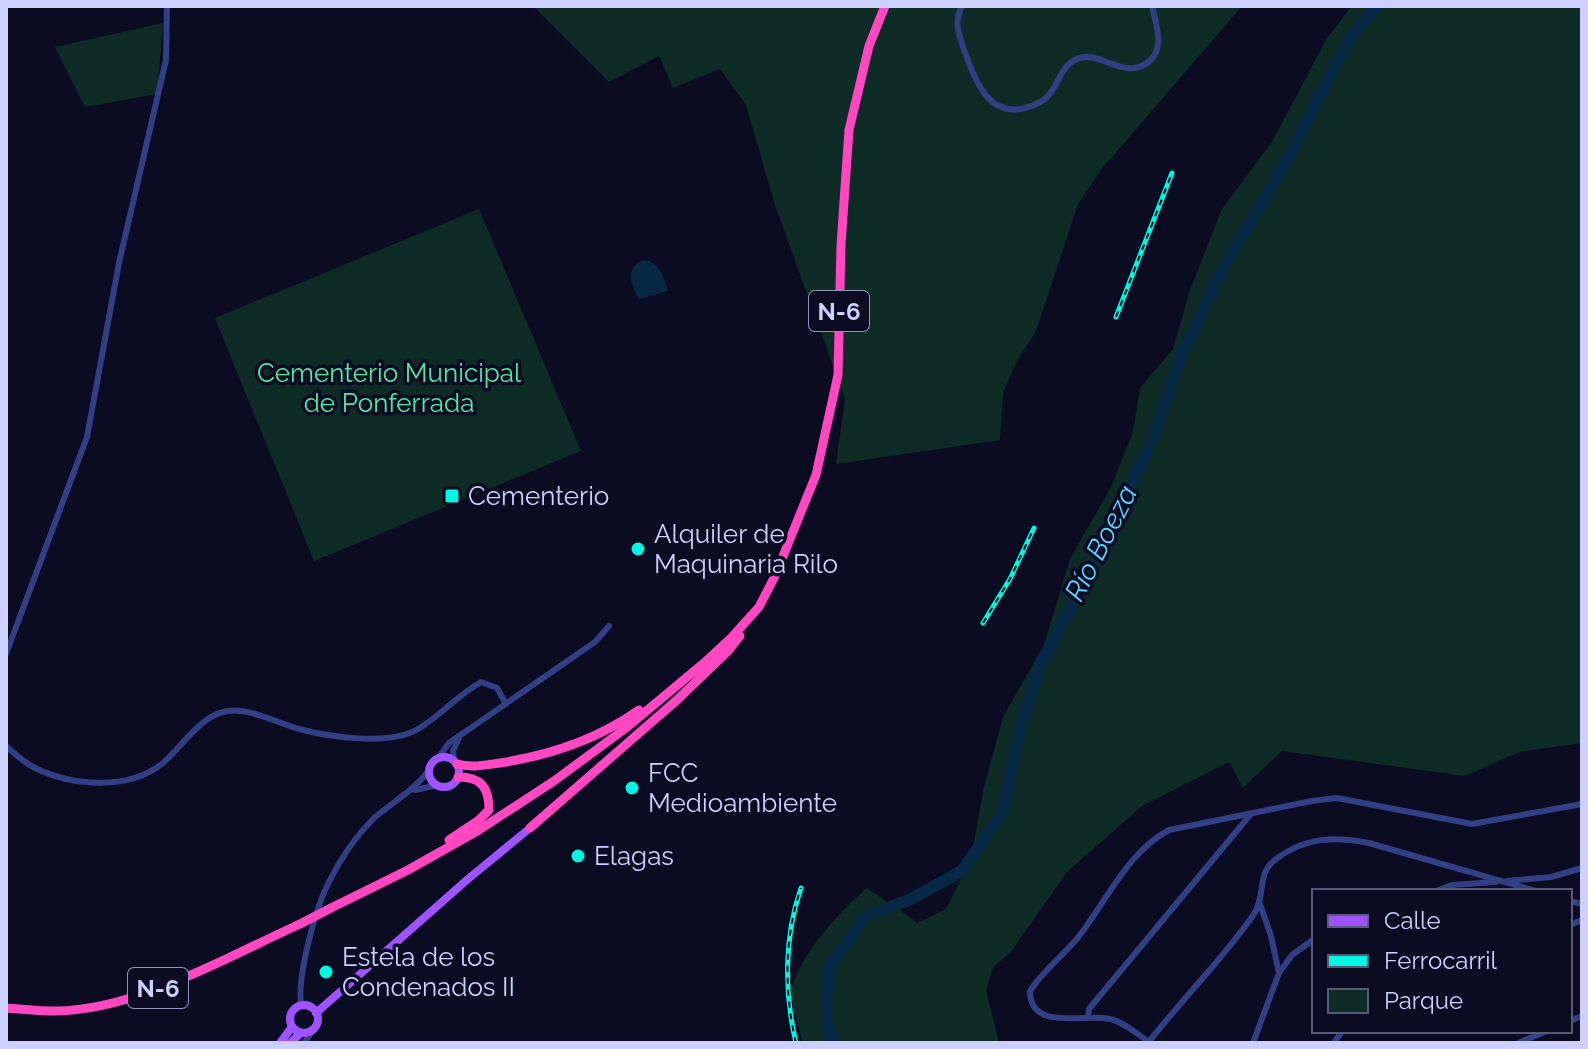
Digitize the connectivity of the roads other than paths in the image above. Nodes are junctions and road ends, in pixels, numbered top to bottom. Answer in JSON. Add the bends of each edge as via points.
{"nodes":[{"id":1,"x":167,"y":6,"type":"edge"},
{"id":2,"x":885,"y":6,"type":"edge"},
{"id":3,"x":962,"y":6,"type":"edge"},
{"id":4,"x":1152,"y":6,"type":"edge"},
{"id":5,"x":759,"y":607,"type":"junction"},
{"id":6,"x":609,"y":626,"type":"dead end"},
{"id":7,"x":6,"y":654,"type":"edge"},
{"id":8,"x":704,"y":663,"type":"junction"},
{"id":9,"x":506,"y":704,"type":"junction"},
{"id":10,"x":461,"y":735,"type":"junction"},
{"id":11,"x":6,"y":746,"type":"edge"},
{"id":12,"x":438,"y":758,"type":"junction"},
{"id":13,"x":455,"y":762,"type":"junction"},
{"id":14,"x":430,"y":769,"type":"junction"},
{"id":15,"x":458,"y":777,"type":"junction"},
{"id":16,"x":438,"y":785,"type":"junction"},
{"id":17,"x":411,"y":791,"type":"junction"},
{"id":18,"x":1582,"y":804,"type":"edge"},
{"id":19,"x":1251,"y":813,"type":"junction"},
{"id":20,"x":530,"y":828,"type":"joint"},
{"id":21,"x":1582,"y":868,"type":"edge"},
{"id":22,"x":386,"y":881,"type":"junction"},
{"id":23,"x":1503,"y":882,"type":"junction"},
{"id":24,"x":1441,"y":889,"type":"edge"},
{"id":25,"x":1529,"y":889,"type":"edge"},
{"id":26,"x":1259,"y":901,"type":"junction"},
{"id":27,"x":1312,"y":940,"type":"edge"},
{"id":28,"x":1279,"y":973,"type":"junction"},
{"id":29,"x":301,"y":1005,"type":"junction"},
{"id":30,"x":6,"y":1008,"type":"edge"},
{"id":31,"x":316,"y":1013,"type":"junction"},
{"id":32,"x":1088,"y":1017,"type":"junction"},
{"id":33,"x":292,"y":1027,"type":"junction"},
{"id":34,"x":1542,"y":1033,"type":"edge"},
{"id":35,"x":302,"y":1038,"type":"edge"},
{"id":36,"x":1148,"y":1042,"type":"edge"},
{"id":37,"x":280,"y":1043,"type":"edge"},
{"id":38,"x":290,"y":1043,"type":"edge"},
{"id":39,"x":1253,"y":1043,"type":"edge"},
{"id":40,"x":1518,"y":1043,"type":"edge"}],
"edges":[{"from":1,"to":7,"type":"street","via":[[159,101],[119,263],[87,437]]},
{"from":2,"to":5,"type":"highway","number":"N-6","via":[[869,46],[849,130],[838,375],[816,475]]},
{"from":3,"to":4,"type":"street","via":[[957,27],[975,79],[988,99],[1014,110],[1048,97],[1063,69],[1077,58],[1133,68],[1149,62],[1159,40]]},
{"from":5,"to":8,"type":"highway","number":"N-6"},
{"from":5,"to":20,"type":"highway","via":[[728,651]]},
{"from":6,"to":9,"type":"street","via":[[595,642]]},
{"from":8,"to":13,"type":"highway","via":[[609,730],[568,748],[469,767]]},
{"from":8,"to":22,"type":"highway","number":"N-6","via":[[529,799]]},
{"from":9,"to":10,"type":"street"},
{"from":9,"to":11,"type":"street","via":[[497,688],[481,682],[417,729],[379,738],[310,732],[231,710],[212,717],[154,770],[111,783],[43,772]]},
{"from":10,"to":12,"type":"street"},
{"from":10,"to":13,"type":"street","via":[[453,751]]},
{"from":12,"to":13,"type":"main road"},
{"from":12,"to":14,"type":"main road"},
{"from":13,"to":15,"type":"main road"},
{"from":14,"to":16,"type":"main road"},
{"from":14,"to":17,"type":"street"},
{"from":15,"to":16,"type":"main road","via":[[452,784]]},
{"from":15,"to":22,"type":"highway","number":"N-6","via":[[482,782],[489,810]]},
{"from":16,"to":17,"type":"street"},
{"from":17,"to":29,"type":"street","via":[[358,835],[327,885],[300,980]]},
{"from":18,"to":19,"type":"street","via":[[1472,824],[1337,798]]},
{"from":19,"to":32,"type":"street","via":[[1089,1009]]},
{"from":19,"to":32,"type":"street","via":[[1169,830],[1154,838],[1030,991],[1041,1014]]},
{"from":20,"to":31,"type":"main road"},
{"from":21,"to":23,"type":"street"},
{"from":22,"to":30,"type":"highway","number":"N-6","bridge":true,"via":[[158,988],[58,1011]]},
{"from":23,"to":24,"type":"street"},
{"from":23,"to":25,"type":"street"},
{"from":23,"to":26,"type":"street","via":[[1369,843],[1329,837],[1275,859],[1264,872]]},
{"from":26,"to":28,"type":"street"},
{"from":26,"to":36,"type":"street"},
{"from":27,"to":28,"type":"street"},
{"from":28,"to":39,"type":"street"},
{"from":29,"to":31,"type":"main road"},
{"from":29,"to":33,"type":"main road","via":[[290,1015]]},
{"from":31,"to":35,"type":"main road","via":[[318,1022]]},
{"from":32,"to":36,"type":"street","via":[[1116,1021]]},
{"from":33,"to":35,"type":"main road"},
{"from":33,"to":37,"type":"main road"},
{"from":34,"to":40,"type":"street"},
{"from":35,"to":38,"type":"main road"}]}
